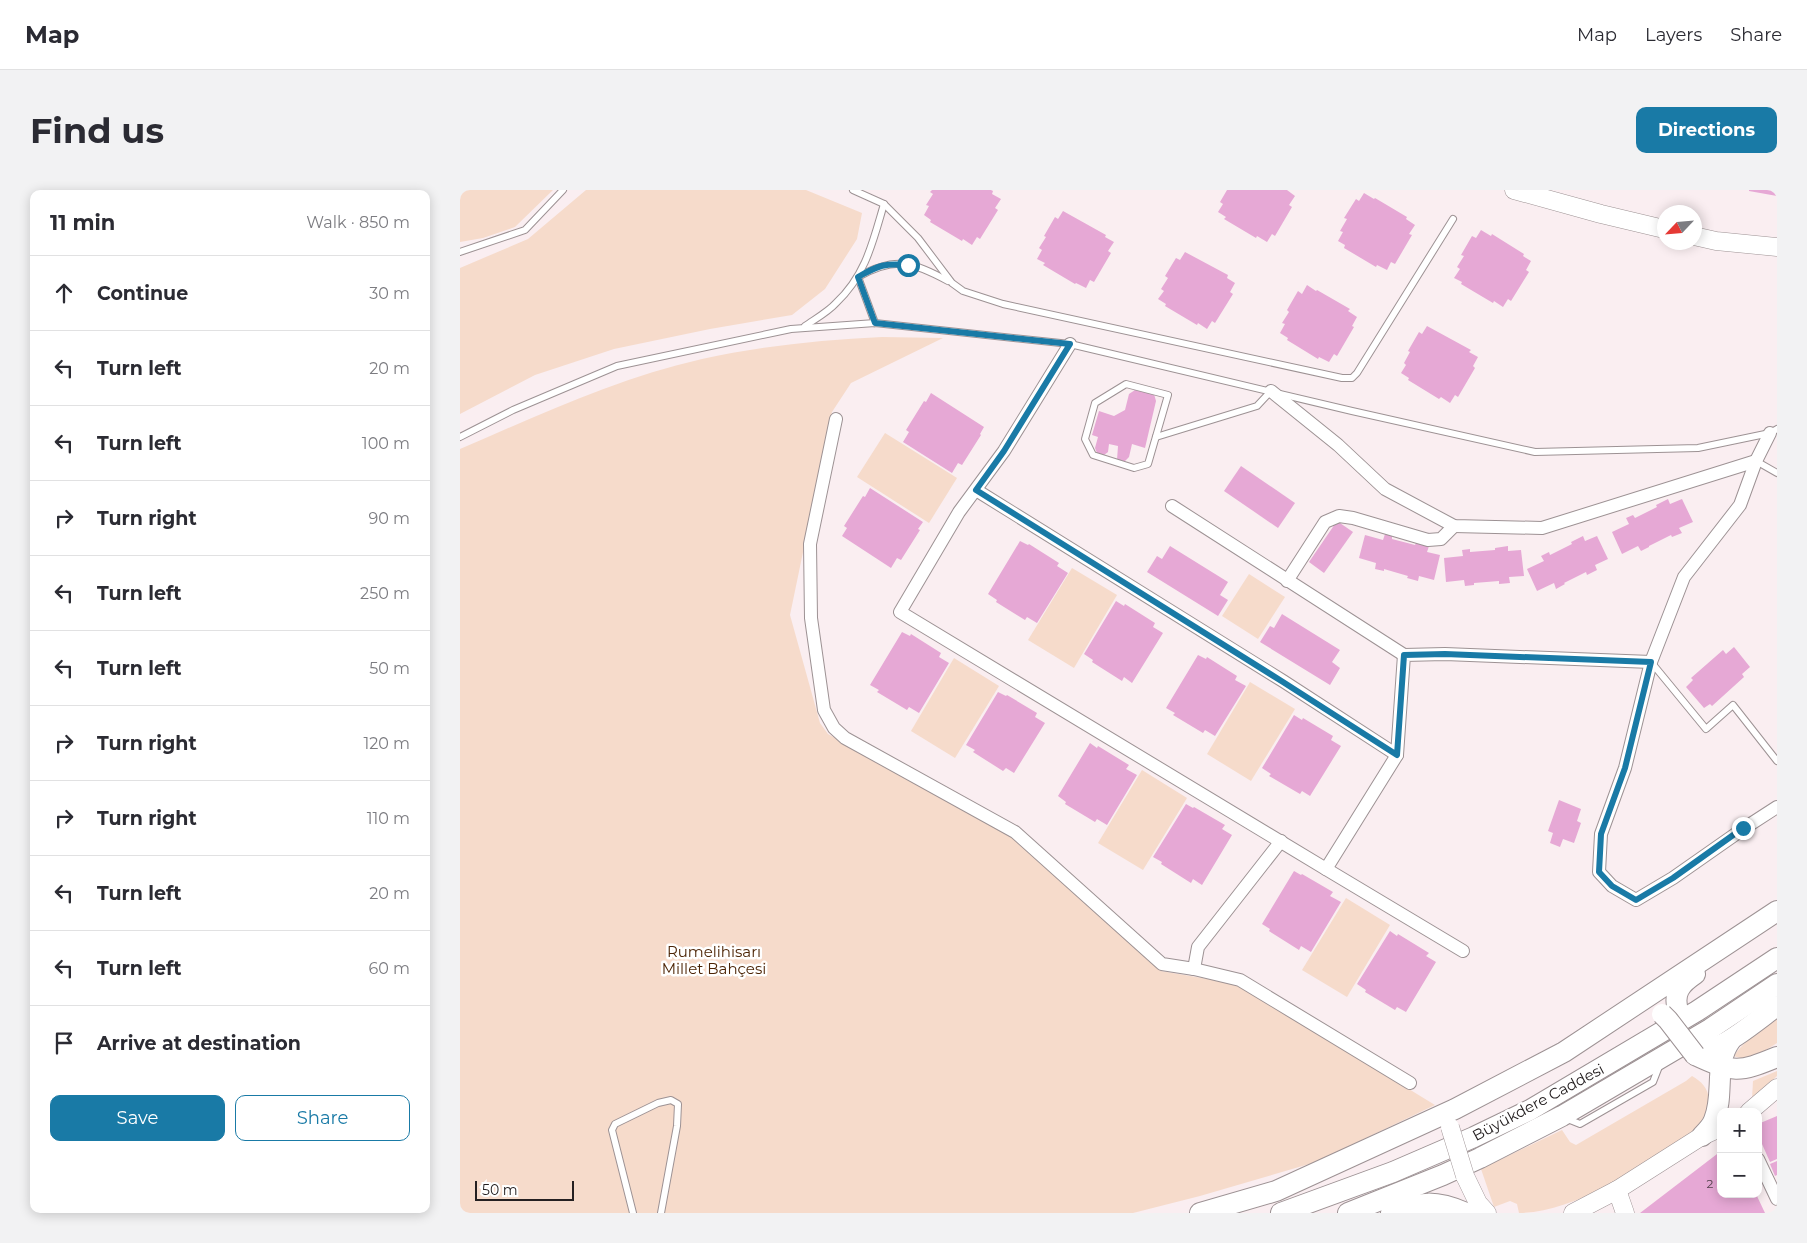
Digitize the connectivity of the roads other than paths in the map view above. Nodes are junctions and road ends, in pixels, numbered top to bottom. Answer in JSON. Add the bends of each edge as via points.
{"nodes":[{"id":1,"x":563,"y":190,"type":"edge"},
{"id":2,"x":853,"y":190,"type":"edge"},
{"id":3,"x":1516,"y":190,"type":"edge"},
{"id":4,"x":884,"y":204,"type":"junction"},
{"id":5,"x":1453,"y":219,"type":"dead end"},
{"id":6,"x":1657,"y":227,"type":"edge"},
{"id":7,"x":1702,"y":238,"type":"edge"},
{"id":8,"x":1777,"y":247,"type":"edge"},
{"id":9,"x":460,"y":252,"type":"edge"},
{"id":10,"x":858,"y":277,"type":"junction"},
{"id":11,"x":952,"y":283,"type":"junction"},
{"id":12,"x":875,"y":323,"type":"junction"},
{"id":13,"x":804,"y":327,"type":"junction"},
{"id":14,"x":1070,"y":344,"type":"junction"},
{"id":15,"x":1271,"y":391,"type":"junction"},
{"id":16,"x":836,"y":419,"type":"dead end"},
{"id":17,"x":1773,"y":431,"type":"edge"},
{"id":18,"x":1156,"y":437,"type":"junction"},
{"id":19,"x":460,"y":438,"type":"edge"},
{"id":20,"x":1756,"y":461,"type":"junction"},
{"id":21,"x":1777,"y":473,"type":"edge"},
{"id":22,"x":976,"y":490,"type":"junction"},
{"id":23,"x":1172,"y":506,"type":"dead end"},
{"id":24,"x":1454,"y":526,"type":"junction"},
{"id":25,"x":1287,"y":581,"type":"junction"},
{"id":26,"x":1404,"y":655,"type":"junction"},
{"id":27,"x":1651,"y":662,"type":"junction"},
{"id":28,"x":1397,"y":755,"type":"junction"},
{"id":29,"x":1777,"y":761,"type":"edge"},
{"id":30,"x":1777,"y":807,"type":"edge"},
{"id":31,"x":1281,"y":841,"type":"junction"},
{"id":32,"x":1326,"y":869,"type":"junction"},
{"id":33,"x":1777,"y":911,"type":"edge"},
{"id":34,"x":1725,"y":946,"type":"junction"},
{"id":35,"x":1463,"y":951,"type":"dead end"},
{"id":36,"x":1777,"y":958,"type":"edge"},
{"id":37,"x":1194,"y":969,"type":"junction"},
{"id":38,"x":1777,"y":984,"type":"edge"},
{"id":39,"x":1777,"y":1006,"type":"edge"},
{"id":40,"x":1670,"y":1013,"type":"junction"},
{"id":41,"x":1609,"y":1024,"type":"junction"},
{"id":42,"x":1731,"y":1040,"type":"junction"},
{"id":43,"x":1698,"y":1047,"type":"junction"},
{"id":44,"x":1777,"y":1057,"type":"edge"},
{"id":45,"x":1721,"y":1066,"type":"junction"},
{"id":46,"x":1410,"y":1083,"type":"dead end"},
{"id":47,"x":1777,"y":1088,"type":"edge"},
{"id":48,"x":1719,"y":1090,"type":"junction"},
{"id":49,"x":1754,"y":1108,"type":"edge"},
{"id":50,"x":1452,"y":1118,"type":"junction"},
{"id":51,"x":1717,"y":1130,"type":"edge"},
{"id":52,"x":1702,"y":1136,"type":"junction"},
{"id":53,"x":1762,"y":1167,"type":"edge"},
{"id":54,"x":1465,"y":1176,"type":"junction"},
{"id":55,"x":1617,"y":1190,"type":"junction"},
{"id":56,"x":1777,"y":1198,"type":"edge"},
{"id":57,"x":633,"y":1213,"type":"edge"},
{"id":58,"x":662,"y":1213,"type":"edge"},
{"id":59,"x":1200,"y":1213,"type":"edge"},
{"id":60,"x":1281,"y":1213,"type":"edge"},
{"id":61,"x":1348,"y":1213,"type":"edge"},
{"id":62,"x":1391,"y":1213,"type":"edge"},
{"id":63,"x":1466,"y":1213,"type":"edge"},
{"id":64,"x":1474,"y":1213,"type":"edge"},
{"id":65,"x":1486,"y":1213,"type":"edge"},
{"id":66,"x":1573,"y":1213,"type":"edge"},
{"id":67,"x":1625,"y":1213,"type":"edge"}],
"edges":[{"from":1,"to":9,"type":"lane","via":[[525,230]]},
{"from":2,"to":4,"type":"lane"},
{"from":3,"to":6,"type":"street"},
{"from":4,"to":10,"type":"lane","via":[[869,256]]},
{"from":4,"to":11,"type":"lane","via":[[918,238]]},
{"from":5,"to":11,"type":"lane","via":[[1352,378],[1003,304],[963,291]]},
{"from":7,"to":8,"type":"street"},
{"from":10,"to":11,"type":"lane","via":[[886,264],[908,265],[927,270]]},
{"from":10,"to":12,"type":"lane"},
{"from":10,"to":13,"type":"lane","via":[[836,304]]},
{"from":12,"to":13,"type":"lane"},
{"from":12,"to":14,"type":"lane"},
{"from":13,"to":19,"type":"lane","via":[[617,366],[513,410]]},
{"from":14,"to":15,"type":"lane"},
{"from":14,"to":22,"type":"street"},
{"from":15,"to":17,"type":"lane","via":[[1535,452],[1698,448]]},
{"from":15,"to":18,"type":"lane","via":[[1257,406]]},
{"from":15,"to":24,"type":"street","via":[[1338,445],[1385,490]]},
{"from":16,"to":37,"type":"street","via":[[810,544],[811,618],[824,710],[834,728],[845,738],[1015,832],[1162,964]]},
{"from":17,"to":20,"type":"street"},
{"from":18,"to":18,"type":"lane","via":[[1148,464],[1134,468],[1092,455],[1085,439],[1095,403],[1126,384],[1168,395]]},
{"from":20,"to":21,"type":"lane"},
{"from":20,"to":24,"type":"street","via":[[1542,528]]},
{"from":20,"to":27,"type":"street","via":[[1740,504],[1684,577]]},
{"from":22,"to":28,"type":"street"},
{"from":22,"to":31,"type":"street","via":[[959,512],[900,612]]},
{"from":23,"to":25,"type":"street"},
{"from":24,"to":25,"type":"street","via":[[1441,539],[1428,540],[1339,516],[1325,522]]},
{"from":25,"to":26,"type":"street"},
{"from":26,"to":27,"type":"street"},
{"from":26,"to":28,"type":"street"},
{"from":27,"to":29,"type":"lane","via":[[1706,729],[1733,705]]},
{"from":27,"to":30,"type":"street","via":[[1625,768],[1601,834],[1599,872],[1612,886],[1636,900]]},
{"from":28,"to":32,"type":"street"},
{"from":31,"to":32,"type":"street"},
{"from":31,"to":37,"type":"street","via":[[1198,947]]},
{"from":32,"to":35,"type":"street"},
{"from":33,"to":34,"type":"main road"},
{"from":34,"to":40,"type":"main road","via":[[1678,988]]},
{"from":34,"to":41,"type":"main road"},
{"from":36,"to":60,"type":"main road","name":"Büyükdere Caddesi","via":[[1697,1011],[1530,1110],[1393,1172]]},
{"from":37,"to":46,"type":"street","via":[[1240,980]]},
{"from":38,"to":61,"type":"main road","name":"Büyükdere Caddesi","via":[[1710,1029],[1562,1116],[1450,1172]]},
{"from":39,"to":42,"type":"main road"},
{"from":40,"to":41,"type":"main road","via":[[1646,1011]]},
{"from":40,"to":43,"type":"main road","bridge":true,"via":[[1668,1020]]},
{"from":41,"to":50,"type":"main road"},
{"from":42,"to":43,"type":"main road","via":[[1717,1046]]},
{"from":42,"to":45,"type":"main road"},
{"from":43,"to":45,"type":"main road"},
{"from":43,"to":48,"type":"main road","via":[[1716,1078]]},
{"from":44,"to":45,"type":"main road","via":[[1749,1068],[1732,1070]]},
{"from":45,"to":48,"type":"main road"},
{"from":47,"to":49,"type":"street"},
{"from":48,"to":52,"type":"main road","via":[[1714,1121]]},
{"from":50,"to":54,"type":"street","bridge":true},
{"from":50,"to":59,"type":"main road","via":[[1276,1191]]},
{"from":51,"to":52,"type":"street"},
{"from":52,"to":55,"type":"street"},
{"from":53,"to":56,"type":"street"},
{"from":54,"to":64,"type":"street"},
{"from":54,"to":65,"type":"street","via":[[1474,1197]]},
{"from":55,"to":66,"type":"street"},
{"from":55,"to":67,"type":"street"},
{"from":57,"to":58,"type":"lane","via":[[612,1130],[624,1119],[671,1100],[678,1104],[677,1126]]},
{"from":62,"to":63,"type":"main road","via":[[1412,1204],[1433,1203]]}]}
